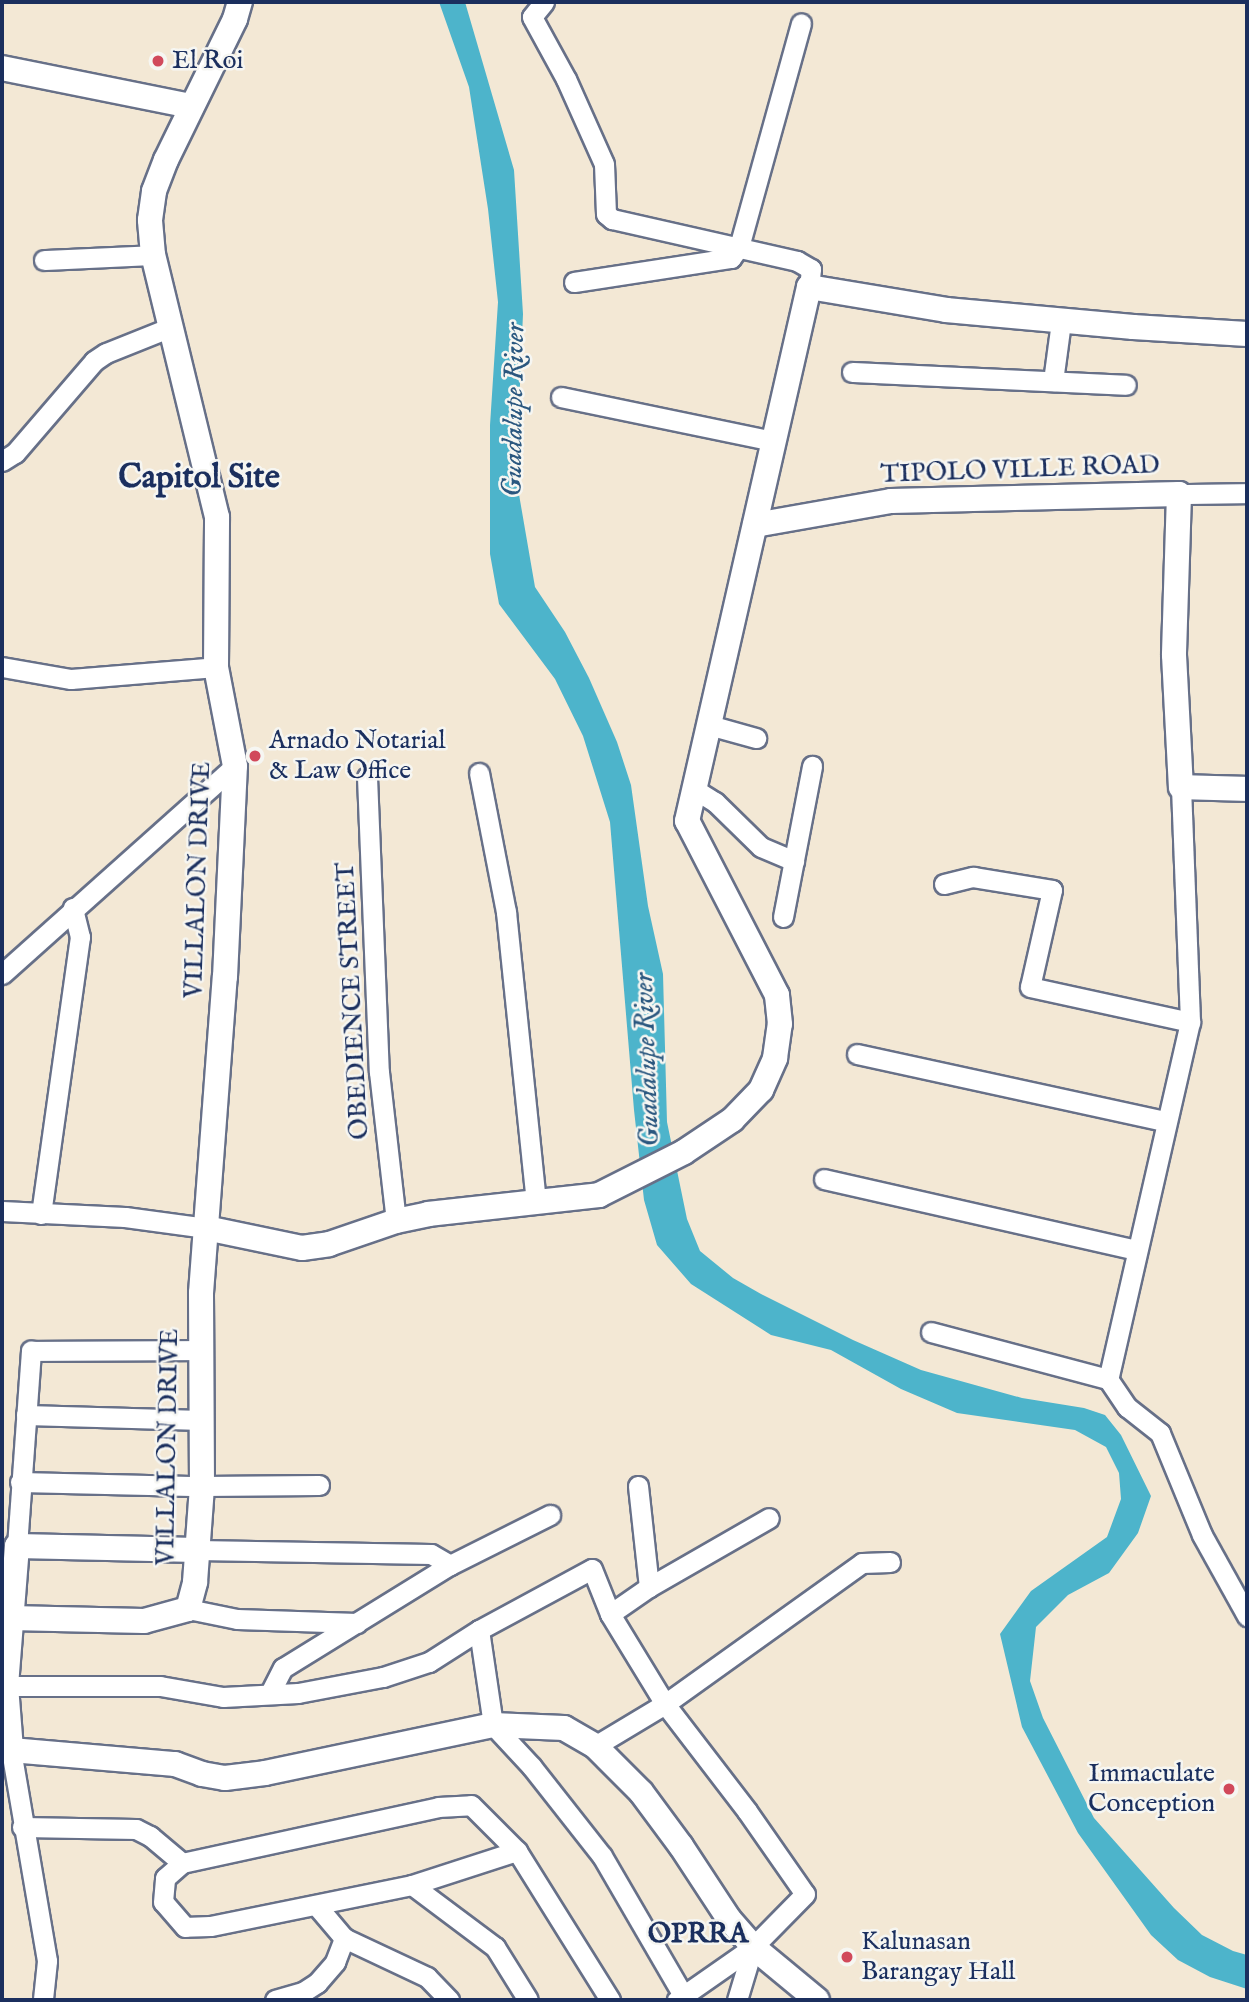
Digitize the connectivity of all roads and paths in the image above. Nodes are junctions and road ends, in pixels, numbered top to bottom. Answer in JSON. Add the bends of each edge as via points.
{"nodes":[{"id":1,"x":240,"y":2,"type":"edge"},
{"id":2,"x":544,"y":2,"type":"edge"},
{"id":3,"x":801,"y":23,"type":"dead end"},
{"id":4,"x":2,"y":68,"type":"edge"},
{"id":5,"x":191,"y":106,"type":"junction"},
{"id":6,"x":740,"y":247,"type":"junction"},
{"id":7,"x":153,"y":255,"type":"junction"},
{"id":8,"x":44,"y":260,"type":"dead end"},
{"id":9,"x":574,"y":282,"type":"dead end"},
{"id":10,"x":809,"y":287,"type":"junction"},
{"id":11,"x":1061,"y":321,"type":"junction"},
{"id":12,"x":171,"y":327,"type":"junction"},
{"id":13,"x":1247,"y":334,"type":"edge"},
{"id":14,"x":852,"y":372,"type":"dead end"},
{"id":15,"x":1053,"y":382,"type":"junction"},
{"id":16,"x":1126,"y":385,"type":"dead end"},
{"id":17,"x":561,"y":397,"type":"dead end"},
{"id":18,"x":774,"y":441,"type":"junction"},
{"id":19,"x":2,"y":461,"type":"edge"},
{"id":20,"x":1247,"y":493,"type":"edge"},
{"id":21,"x":1179,"y":494,"type":"junction"},
{"id":22,"x":755,"y":525,"type":"junction"},
{"id":23,"x":2,"y":667,"type":"edge"},
{"id":24,"x":216,"y":667,"type":"junction"},
{"id":25,"x":709,"y":725,"type":"junction"},
{"id":26,"x":756,"y":738,"type":"dead end"},
{"id":27,"x":235,"y":766,"type":"junction"},
{"id":28,"x":811,"y":766,"type":"dead end"},
{"id":29,"x":479,"y":773,"type":"dead end"},
{"id":30,"x":367,"y":777,"type":"dead end"},
{"id":31,"x":1181,"y":787,"type":"junction"},
{"id":32,"x":694,"y":789,"type":"junction"},
{"id":33,"x":1247,"y":789,"type":"edge"},
{"id":34,"x":794,"y":861,"type":"junction"},
{"id":35,"x":944,"y":884,"type":"dead end"},
{"id":36,"x":74,"y":908,"type":"junction"},
{"id":37,"x":783,"y":917,"type":"dead end"},
{"id":38,"x":2,"y":974,"type":"edge"},
{"id":39,"x":1190,"y":1022,"type":"junction"},
{"id":40,"x":857,"y":1054,"type":"dead end"},
{"id":41,"x":1165,"y":1121,"type":"junction"},
{"id":42,"x":824,"y":1179,"type":"dead end"},
{"id":43,"x":536,"y":1201,"type":"junction"},
{"id":44,"x":2,"y":1210,"type":"edge"},
{"id":45,"x":41,"y":1214,"type":"junction"},
{"id":46,"x":396,"y":1221,"type":"junction"},
{"id":47,"x":206,"y":1228,"type":"junction"},
{"id":48,"x":1137,"y":1251,"type":"junction"},
{"id":49,"x":931,"y":1332,"type":"dead end"},
{"id":50,"x":201,"y":1350,"type":"junction"},
{"id":51,"x":1108,"y":1378,"type":"junction"},
{"id":52,"x":26,"y":1415,"type":"junction"},
{"id":53,"x":202,"y":1420,"type":"junction"},
{"id":54,"x":20,"y":1482,"type":"junction"},
{"id":55,"x":319,"y":1485,"type":"dead end"},
{"id":56,"x":202,"y":1486,"type":"junction"},
{"id":57,"x":638,"y":1486,"type":"dead end"},
{"id":58,"x":551,"y":1515,"type":"dead end"},
{"id":59,"x":769,"y":1518,"type":"dead end"},
{"id":60,"x":17,"y":1546,"type":"junction"},
{"id":61,"x":197,"y":1550,"type":"junction"},
{"id":62,"x":890,"y":1562,"type":"dead end"},
{"id":63,"x":450,"y":1565,"type":"junction"},
{"id":64,"x":649,"y":1587,"type":"junction"},
{"id":65,"x":188,"y":1609,"type":"junction"},
{"id":66,"x":610,"y":1614,"type":"junction"},
{"id":67,"x":1247,"y":1616,"type":"edge"},
{"id":68,"x":10,"y":1618,"type":"junction"},
{"id":69,"x":358,"y":1623,"type":"junction"},
{"id":70,"x":479,"y":1630,"type":"junction"},
{"id":71,"x":4,"y":1687,"type":"edge"},
{"id":72,"x":270,"y":1693,"type":"junction"},
{"id":73,"x":665,"y":1704,"type":"junction"},
{"id":74,"x":493,"y":1725,"type":"junction"},
{"id":75,"x":595,"y":1746,"type":"junction"},
{"id":76,"x":11,"y":1750,"type":"junction"},
{"id":77,"x":22,"y":1827,"type":"junction"},
{"id":78,"x":517,"y":1850,"type":"junction"},
{"id":79,"x":182,"y":1863,"type":"junction"},
{"id":80,"x":412,"y":1885,"type":"junction"},
{"id":81,"x":316,"y":1905,"type":"junction"},
{"id":82,"x":344,"y":1938,"type":"junction"},
{"id":83,"x":753,"y":1947,"type":"junction"},
{"id":84,"x":304,"y":1996,"type":"edge"},
{"id":85,"x":680,"y":1998,"type":"edge"},
{"id":86,"x":43,"y":2000,"type":"edge"},
{"id":87,"x":275,"y":2000,"type":"edge"},
{"id":88,"x":449,"y":2000,"type":"edge"},
{"id":89,"x":528,"y":2000,"type":"edge"},
{"id":90,"x":610,"y":2000,"type":"edge"},
{"id":91,"x":737,"y":2000,"type":"edge"},
{"id":92,"x":817,"y":2000,"type":"edge"}],
"edges":[{"from":1,"to":5,"type":"street","name":"VILLALON DRIVE"},
{"from":2,"to":6,"type":"street","via":[[532,17],[604,164],[606,214]]},
{"from":3,"to":6,"type":"street"},
{"from":4,"to":5,"type":"street"},
{"from":5,"to":7,"type":"street","name":"VILLALON DRIVE","via":[[154,191],[150,220]]},
{"from":6,"to":9,"type":"street","via":[[731,258]]},
{"from":6,"to":10,"type":"street","via":[[811,269]]},
{"from":7,"to":8,"type":"street"},
{"from":7,"to":12,"type":"street","name":"VILLALON DRIVE"},
{"from":10,"to":11,"type":"street","via":[[946,310]]},
{"from":10,"to":18,"type":"street"},
{"from":11,"to":13,"type":"street"},
{"from":11,"to":15,"type":"street"},
{"from":12,"to":19,"type":"street","via":[[94,361],[15,453]]},
{"from":12,"to":24,"type":"street","name":"VILLALON DRIVE","via":[[217,517]]},
{"from":14,"to":15,"type":"street"},
{"from":15,"to":16,"type":"street"},
{"from":17,"to":18,"type":"street"},
{"from":18,"to":22,"type":"street"},
{"from":20,"to":21,"type":"street","name":"TIPOLO VILLE ROAD"},
{"from":21,"to":22,"type":"street","name":"TIPOLO VILLE ROAD","via":[[891,501]]},
{"from":21,"to":31,"type":"street","via":[[1174,655]]},
{"from":22,"to":25,"type":"street"},
{"from":23,"to":24,"type":"street","via":[[71,679]]},
{"from":24,"to":27,"type":"street","name":"VILLALON DRIVE"},
{"from":25,"to":26,"type":"street"},
{"from":25,"to":32,"type":"street"},
{"from":27,"to":36,"type":"street"},
{"from":27,"to":47,"type":"street","name":"VILLALON DRIVE"},
{"from":28,"to":34,"type":"street"},
{"from":29,"to":43,"type":"street","via":[[506,912]]},
{"from":30,"to":46,"type":"street","name":"OBEDIENCE STREET","via":[[379,1072]]},
{"from":31,"to":33,"type":"street"},
{"from":31,"to":39,"type":"street"},
{"from":32,"to":34,"type":"street","via":[[715,802],[761,846]]},
{"from":32,"to":43,"type":"street","via":[[687,821],[777,995],[780,1024],[775,1058],[761,1090],[732,1120],[684,1152],[599,1195]]},
{"from":34,"to":37,"type":"street"},
{"from":35,"to":39,"type":"street","via":[[974,877],[1052,890],[1030,987]]},
{"from":36,"to":38,"type":"street"},
{"from":36,"to":45,"type":"street","via":[[80,937]]},
{"from":39,"to":41,"type":"street"},
{"from":40,"to":41,"type":"street"},
{"from":41,"to":48,"type":"street"},
{"from":42,"to":48,"type":"street"},
{"from":43,"to":46,"type":"street"},
{"from":44,"to":45,"type":"street"},
{"from":45,"to":47,"type":"street","via":[[125,1217]]},
{"from":46,"to":47,"type":"street","via":[[329,1244],[302,1248]]},
{"from":47,"to":50,"type":"street","name":"VILLALON DRIVE"},
{"from":48,"to":51,"type":"street"},
{"from":49,"to":51,"type":"street"},
{"from":50,"to":52,"type":"street","via":[[32,1351]]},
{"from":50,"to":53,"type":"street","name":"VILLALON DRIVE"},
{"from":51,"to":67,"type":"street","via":[[1127,1407],[1160,1433],[1202,1535]]},
{"from":52,"to":53,"type":"street"},
{"from":52,"to":54,"type":"street"},
{"from":53,"to":56,"type":"street","name":"VILLALON DRIVE"},
{"from":54,"to":56,"type":"street"},
{"from":54,"to":60,"type":"street"},
{"from":55,"to":56,"type":"street"},
{"from":56,"to":61,"type":"street","name":"VILLALON DRIVE"},
{"from":57,"to":64,"type":"street"},
{"from":58,"to":63,"type":"street"},
{"from":59,"to":64,"type":"street"},
{"from":60,"to":61,"type":"street"},
{"from":60,"to":68,"type":"street"},
{"from":61,"to":63,"type":"street","via":[[431,1554]]},
{"from":61,"to":65,"type":"street","name":"VILLALON DRIVE"},
{"from":62,"to":73,"type":"street","via":[[862,1563]]},
{"from":63,"to":69,"type":"street"},
{"from":64,"to":66,"type":"street"},
{"from":65,"to":68,"type":"street","via":[[144,1620]]},
{"from":65,"to":69,"type":"street","via":[[237,1619]]},
{"from":66,"to":70,"type":"street","via":[[592,1569]]},
{"from":66,"to":73,"type":"street"},
{"from":68,"to":71,"type":"street"},
{"from":69,"to":72,"type":"street","via":[[283,1668]]},
{"from":70,"to":72,"type":"street","via":[[429,1662],[383,1677],[298,1693]]},
{"from":70,"to":74,"type":"street"},
{"from":71,"to":72,"type":"street","via":[[160,1686],[223,1697]]},
{"from":71,"to":76,"type":"street"},
{"from":73,"to":75,"type":"street"},
{"from":73,"to":83,"type":"street","via":[[805,1894]]},
{"from":74,"to":75,"type":"street","via":[[564,1728]]},
{"from":74,"to":76,"type":"street","via":[[225,1778],[175,1763]]},
{"from":74,"to":85,"type":"street","via":[[601,1856]]},
{"from":75,"to":83,"type":"street","via":[[641,1792]]},
{"from":76,"to":77,"type":"street"},
{"from":77,"to":79,"type":"street","via":[[136,1829]]},
{"from":77,"to":86,"type":"street","via":[[47,1961]]},
{"from":78,"to":79,"type":"street","via":[[471,1805],[438,1807]]},
{"from":78,"to":80,"type":"street"},
{"from":78,"to":90,"type":"street"},
{"from":79,"to":81,"type":"street","via":[[165,1878],[162,1890],[163,1902],[185,1927]]},
{"from":80,"to":81,"type":"street"},
{"from":80,"to":89,"type":"street","via":[[495,1947]]},
{"from":81,"to":82,"type":"street"},
{"from":82,"to":84,"type":"street","via":[[335,1962]]},
{"from":82,"to":88,"type":"street","via":[[427,1977]]},
{"from":83,"to":85,"type":"street"},
{"from":83,"to":91,"type":"street"},
{"from":83,"to":92,"type":"street"},
{"from":84,"to":87,"type":"street"}]}
